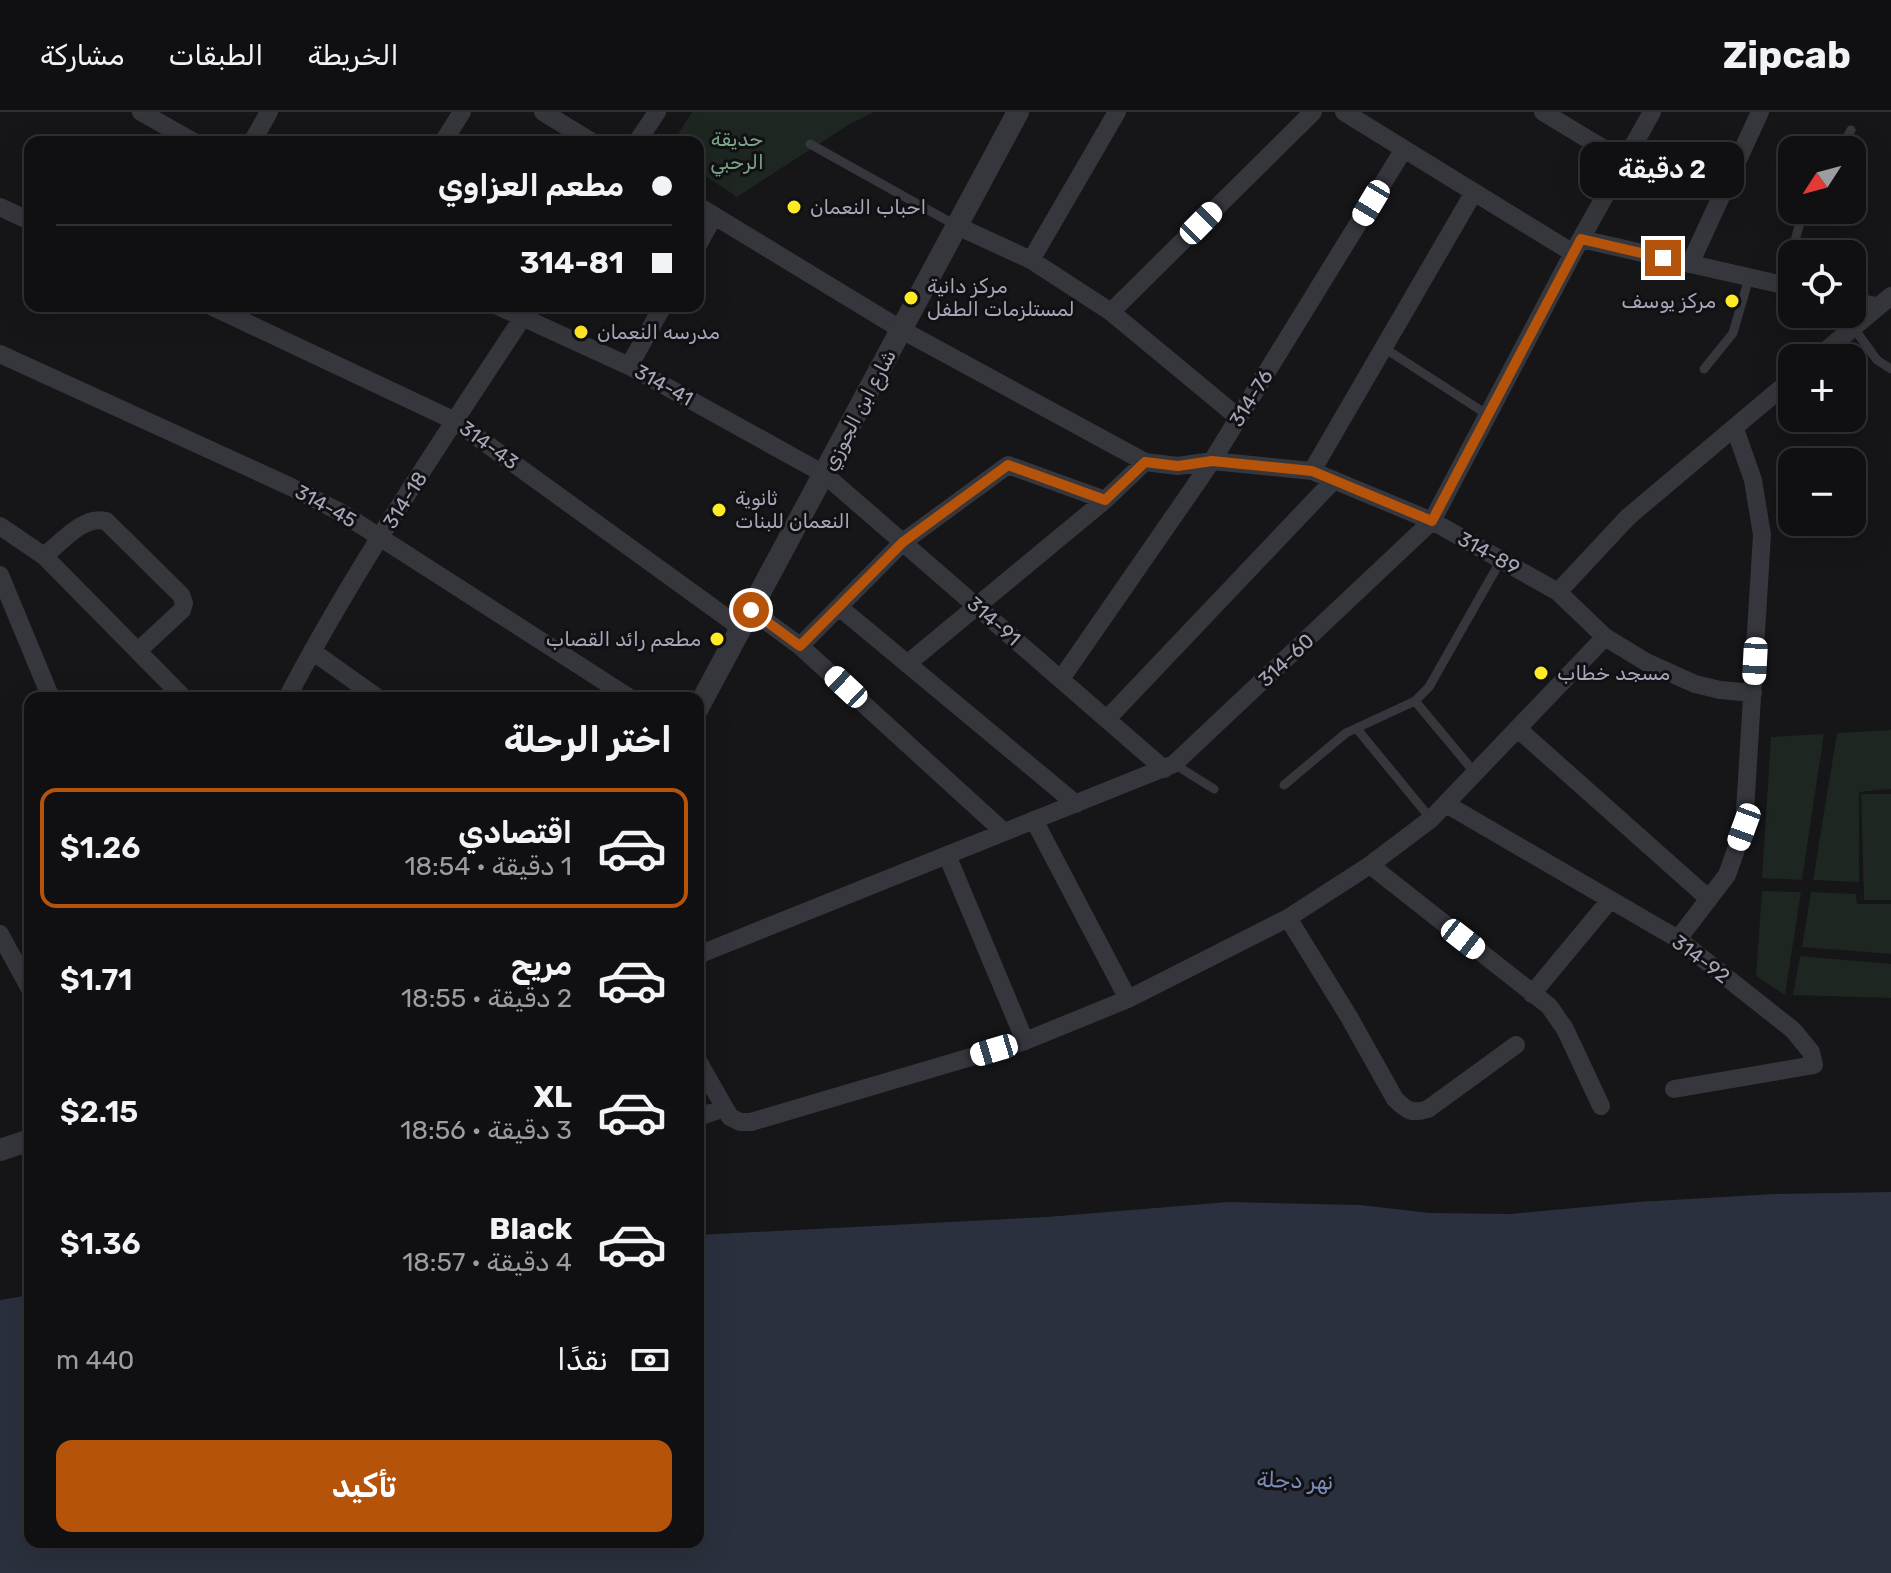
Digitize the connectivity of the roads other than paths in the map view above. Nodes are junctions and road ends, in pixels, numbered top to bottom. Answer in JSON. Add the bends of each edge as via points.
{"nodes":[{"id":1,"x":141,"y":112,"type":"edge"},
{"id":2,"x":269,"y":112,"type":"edge"},
{"id":3,"x":462,"y":112,"type":"edge"},
{"id":4,"x":543,"y":112,"type":"edge"},
{"id":5,"x":657,"y":112,"type":"edge"},
{"id":6,"x":1018,"y":112,"type":"edge"},
{"id":7,"x":1117,"y":112,"type":"edge"},
{"id":8,"x":1313,"y":112,"type":"edge"},
{"id":9,"x":1344,"y":112,"type":"edge"},
{"id":10,"x":1543,"y":112,"type":"edge"},
{"id":11,"x":1652,"y":112,"type":"edge"},
{"id":12,"x":1760,"y":112,"type":"edge"},
{"id":13,"x":1851,"y":130,"type":"dead end"},
{"id":14,"x":183,"y":136,"type":"edge"},
{"id":15,"x":255,"y":136,"type":"edge"},
{"id":16,"x":447,"y":136,"type":"edge"},
{"id":17,"x":582,"y":136,"type":"edge"},
{"id":18,"x":641,"y":136,"type":"edge"},
{"id":19,"x":1848,"y":136,"type":"edge"},
{"id":20,"x":810,"y":144,"type":"dead end"},
{"id":21,"x":1404,"y":149,"type":"junction"},
{"id":22,"x":1624,"y":161,"type":"junction"},
{"id":23,"x":1474,"y":192,"type":"junction"},
{"id":24,"x":0,"y":207,"type":"edge"},
{"id":25,"x":706,"y":211,"type":"edge"},
{"id":26,"x":24,"y":218,"type":"edge"},
{"id":27,"x":957,"y":226,"type":"junction"},
{"id":28,"x":1577,"y":246,"type":"junction"},
{"id":29,"x":1031,"y":260,"type":"junction"},
{"id":30,"x":1690,"y":264,"type":"junction"},
{"id":31,"x":1749,"y":278,"type":"junction"},
{"id":32,"x":1778,"y":284,"type":"edge"},
{"id":33,"x":1884,"y":301,"type":"edge"},
{"id":34,"x":224,"y":312,"type":"edge"},
{"id":35,"x":526,"y":312,"type":"edge"},
{"id":36,"x":660,"y":312,"type":"edge"},
{"id":37,"x":1111,"y":312,"type":"junction"},
{"id":38,"x":1866,"y":316,"type":"edge"},
{"id":39,"x":1852,"y":328,"type":"edge"},
{"id":40,"x":1854,"y":328,"type":"edge"},
{"id":41,"x":902,"y":330,"type":"junction"},
{"id":42,"x":1833,"y":344,"type":"edge"},
{"id":43,"x":1384,"y":348,"type":"junction"},
{"id":44,"x":0,"y":354,"type":"edge"},
{"id":45,"x":629,"y":366,"type":"junction"},
{"id":46,"x":1704,"y":369,"type":"dead end"},
{"id":47,"x":1891,"y":369,"type":"edge"},
{"id":48,"x":1778,"y":391,"type":"edge"},
{"id":49,"x":1488,"y":415,"type":"junction"},
{"id":50,"x":1239,"y":418,"type":"junction"},
{"id":51,"x":455,"y":421,"type":"junction"},
{"id":52,"x":1735,"y":429,"type":"junction"},
{"id":53,"x":1212,"y":461,"type":"junction"},
{"id":54,"x":1145,"y":462,"type":"junction"},
{"id":55,"x":1312,"y":471,"type":"junction"},
{"id":56,"x":824,"y":474,"type":"junction"},
{"id":57,"x":1334,"y":480,"type":"junction"},
{"id":58,"x":1105,"y":500,"type":"junction"},
{"id":59,"x":1432,"y":521,"type":"junction"},
{"id":60,"x":0,"y":526,"type":"edge"},
{"id":61,"x":381,"y":537,"type":"junction"},
{"id":62,"x":903,"y":542,"type":"junction"},
{"id":63,"x":44,"y":556,"type":"junction"},
{"id":64,"x":1501,"y":560,"type":"junction"},
{"id":65,"x":0,"y":575,"type":"edge"},
{"id":66,"x":1558,"y":592,"type":"junction"},
{"id":67,"x":839,"y":607,"type":"junction"},
{"id":68,"x":978,"y":607,"type":"junction"},
{"id":69,"x":746,"y":619,"type":"junction"},
{"id":70,"x":1605,"y":637,"type":"junction"},
{"id":71,"x":800,"y":646,"type":"junction"},
{"id":72,"x":138,"y":651,"type":"junction"},
{"id":73,"x":312,"y":651,"type":"junction"},
{"id":74,"x":907,"y":664,"type":"junction"},
{"id":75,"x":1061,"y":679,"type":"junction"},
{"id":76,"x":49,"y":692,"type":"edge"},
{"id":77,"x":178,"y":692,"type":"edge"},
{"id":78,"x":290,"y":692,"type":"edge"},
{"id":79,"x":370,"y":692,"type":"edge"},
{"id":80,"x":621,"y":692,"type":"edge"},
{"id":81,"x":1753,"y":693,"type":"junction"},
{"id":82,"x":704,"y":697,"type":"edge"},
{"id":83,"x":1415,"y":701,"type":"junction"},
{"id":84,"x":1107,"y":719,"type":"junction"},
{"id":85,"x":1357,"y":729,"type":"junction"},
{"id":86,"x":1518,"y":729,"type":"junction"},
{"id":87,"x":1169,"y":766,"type":"junction"},
{"id":88,"x":1475,"y":773,"type":"junction"},
{"id":89,"x":1284,"y":785,"type":"dead end"},
{"id":90,"x":1214,"y":789,"type":"dead end"},
{"id":91,"x":1076,"y":804,"type":"junction"},
{"id":92,"x":1446,"y":804,"type":"junction"},
{"id":93,"x":1431,"y":819,"type":"junction"},
{"id":94,"x":1034,"y":820,"type":"junction"},
{"id":95,"x":1004,"y":832,"type":"junction"},
{"id":96,"x":947,"y":855,"type":"junction"},
{"id":97,"x":1370,"y":865,"type":"junction"},
{"id":98,"x":1709,"y":899,"type":"junction"},
{"id":99,"x":1610,"y":900,"type":"junction"},
{"id":100,"x":1288,"y":918,"type":"junction"},
{"id":101,"x":0,"y":934,"type":"edge"},
{"id":102,"x":1678,"y":939,"type":"junction"},
{"id":103,"x":704,"y":953,"type":"edge"},
{"id":104,"x":24,"y":978,"type":"edge"},
{"id":105,"x":1532,"y":994,"type":"junction"},
{"id":106,"x":1128,"y":999,"type":"junction"},
{"id":107,"x":1025,"y":1041,"type":"junction"},
{"id":108,"x":1516,"y":1045,"type":"dead end"},
{"id":109,"x":704,"y":1071,"type":"edge"},
{"id":110,"x":1674,"y":1089,"type":"dead end"},
{"id":111,"x":1601,"y":1106,"type":"dead end"},
{"id":112,"x":725,"y":1108,"type":"junction"},
{"id":113,"x":704,"y":1115,"type":"edge"},
{"id":114,"x":24,"y":1142,"type":"edge"},
{"id":115,"x":0,"y":1150,"type":"edge"}],
"edges":[{"from":1,"to":14,"type":"street"},
{"from":2,"to":15,"type":"street"},
{"from":3,"to":16,"type":"street"},
{"from":4,"to":17,"type":"street"},
{"from":5,"to":18,"type":"street"},
{"from":6,"to":27,"type":"street","name":"شارع ابن الجوزي"},
{"from":7,"to":29,"type":"street"},
{"from":8,"to":37,"type":"street"},
{"from":9,"to":21,"type":"street"},
{"from":10,"to":22,"type":"street"},
{"from":11,"to":22,"type":"street","name":"314-60"},
{"from":12,"to":30,"type":"street"},
{"from":13,"to":19,"type":"lane"},
{"from":20,"to":27,"type":"lane"},
{"from":21,"to":23,"type":"street"},
{"from":21,"to":50,"type":"street","name":"314-76"},
{"from":22,"to":28,"type":"street","name":"314-60"},
{"from":23,"to":28,"type":"street"},
{"from":23,"to":43,"type":"street"},
{"from":24,"to":26,"type":"street"},
{"from":25,"to":41,"type":"street","name":"314-89"},
{"from":27,"to":29,"type":"street"},
{"from":27,"to":41,"type":"street","name":"شارع ابن الجوزي"},
{"from":28,"to":30,"type":"street"},
{"from":28,"to":49,"type":"street","name":"314-60"},
{"from":29,"to":37,"type":"street"},
{"from":30,"to":31,"type":"street"},
{"from":31,"to":32,"type":"street"},
{"from":31,"to":46,"type":"lane","via":[[1733,333]]},
{"from":33,"to":38,"type":"street"},
{"from":34,"to":51,"type":"street","name":"314-43"},
{"from":35,"to":45,"type":"street","name":"314-41"},
{"from":35,"to":51,"type":"street","name":"314-18"},
{"from":36,"to":45,"type":"street"},
{"from":37,"to":50,"type":"street"},
{"from":39,"to":42,"type":"street"},
{"from":40,"to":47,"type":"lane","via":[[1877,360]]},
{"from":41,"to":54,"type":"street","name":"314-89"},
{"from":41,"to":56,"type":"street","name":"شارع ابن الجوزي"},
{"from":43,"to":49,"type":"lane"},
{"from":43,"to":55,"type":"street"},
{"from":44,"to":61,"type":"street","name":"314-45","via":[[289,486]]},
{"from":45,"to":56,"type":"street","name":"314-41"},
{"from":48,"to":52,"type":"street"},
{"from":49,"to":59,"type":"street","name":"314-60"},
{"from":50,"to":53,"type":"street","name":"314-76"},
{"from":51,"to":61,"type":"street","name":"314-18"},
{"from":51,"to":69,"type":"street","name":"314-43"},
{"from":52,"to":66,"type":"street","via":[[1628,517]]},
{"from":52,"to":81,"type":"street","via":[[1753,480],[1762,535]]},
{"from":53,"to":54,"type":"street","name":"314-89","via":[[1178,466]]},
{"from":53,"to":55,"type":"street","name":"314-89"},
{"from":53,"to":75,"type":"street","name":"314-76"},
{"from":54,"to":58,"type":"street"},
{"from":55,"to":57,"type":"street","name":"314-89"},
{"from":56,"to":62,"type":"street","name":"314-91"},
{"from":56,"to":69,"type":"street","name":"شارع ابن الجوزي"},
{"from":57,"to":59,"type":"street","name":"314-89"},
{"from":57,"to":84,"type":"street"},
{"from":58,"to":62,"type":"street","via":[[1008,465]]},
{"from":58,"to":68,"type":"street"},
{"from":59,"to":64,"type":"street","name":"314-89"},
{"from":59,"to":87,"type":"street","name":"314-60"},
{"from":60,"to":63,"type":"street"},
{"from":61,"to":73,"type":"street","name":"314-18"},
{"from":61,"to":80,"type":"street","name":"314-45"},
{"from":62,"to":67,"type":"street"},
{"from":62,"to":68,"type":"street","name":"314-91"},
{"from":63,"to":72,"type":"street"},
{"from":63,"to":72,"type":"street","via":[[97,518],[181,595],[182,610]]},
{"from":64,"to":66,"type":"street","name":"314-89"},
{"from":64,"to":83,"type":"lane","via":[[1429,687]]},
{"from":65,"to":76,"type":"street"},
{"from":66,"to":70,"type":"street","name":"314-89"},
{"from":67,"to":71,"type":"street"},
{"from":67,"to":74,"type":"street"},
{"from":68,"to":74,"type":"street"},
{"from":68,"to":75,"type":"street","name":"314-91"},
{"from":69,"to":71,"type":"street","name":"314-43"},
{"from":69,"to":82,"type":"street","name":"شارع ابن الجوزي"},
{"from":70,"to":81,"type":"street","name":"314-89","via":[[1695,684]]},
{"from":70,"to":86,"type":"street"},
{"from":71,"to":95,"type":"street","name":"314-43"},
{"from":72,"to":77,"type":"street"},
{"from":73,"to":78,"type":"street","name":"314-18"},
{"from":73,"to":79,"type":"street"},
{"from":74,"to":91,"type":"street"},
{"from":75,"to":84,"type":"street","name":"314-91"},
{"from":81,"to":98,"type":"street","via":[[1744,827],[1727,875]]},
{"from":83,"to":85,"type":"lane"},
{"from":83,"to":88,"type":"lane"},
{"from":84,"to":87,"type":"street","name":"314-91"},
{"from":85,"to":89,"type":"lane"},
{"from":85,"to":93,"type":"lane"},
{"from":86,"to":88,"type":"street"},
{"from":86,"to":98,"type":"street"},
{"from":87,"to":90,"type":"lane"},
{"from":87,"to":91,"type":"street","name":"314-60"},
{"from":88,"to":92,"type":"street"},
{"from":91,"to":94,"type":"street","name":"314-60"},
{"from":92,"to":93,"type":"street"},
{"from":92,"to":99,"type":"street","name":"314-92"},
{"from":93,"to":97,"type":"street"},
{"from":94,"to":95,"type":"street","name":"314-60"},
{"from":94,"to":106,"type":"street"},
{"from":95,"to":96,"type":"street","name":"314-60"},
{"from":96,"to":103,"type":"street","name":"314-60"},
{"from":96,"to":107,"type":"street"},
{"from":97,"to":100,"type":"street"},
{"from":97,"to":105,"type":"street"},
{"from":98,"to":102,"type":"street"},
{"from":99,"to":102,"type":"street","name":"314-92"},
{"from":99,"to":105,"type":"street"},
{"from":100,"to":106,"type":"street"},
{"from":100,"to":108,"type":"street","via":[[1406,1110],[1428,1109]]},
{"from":101,"to":104,"type":"street"},
{"from":102,"to":110,"type":"street","name":"314-92","via":[[1793,1030],[1811,1052],[1814,1065]]},
{"from":105,"to":111,"type":"street","via":[[1557,1016]]},
{"from":106,"to":107,"type":"street"},
{"from":107,"to":112,"type":"street","via":[[751,1122],[730,1117]]},
{"from":109,"to":112,"type":"street"},
{"from":112,"to":113,"type":"street"},
{"from":114,"to":115,"type":"street"}]}
